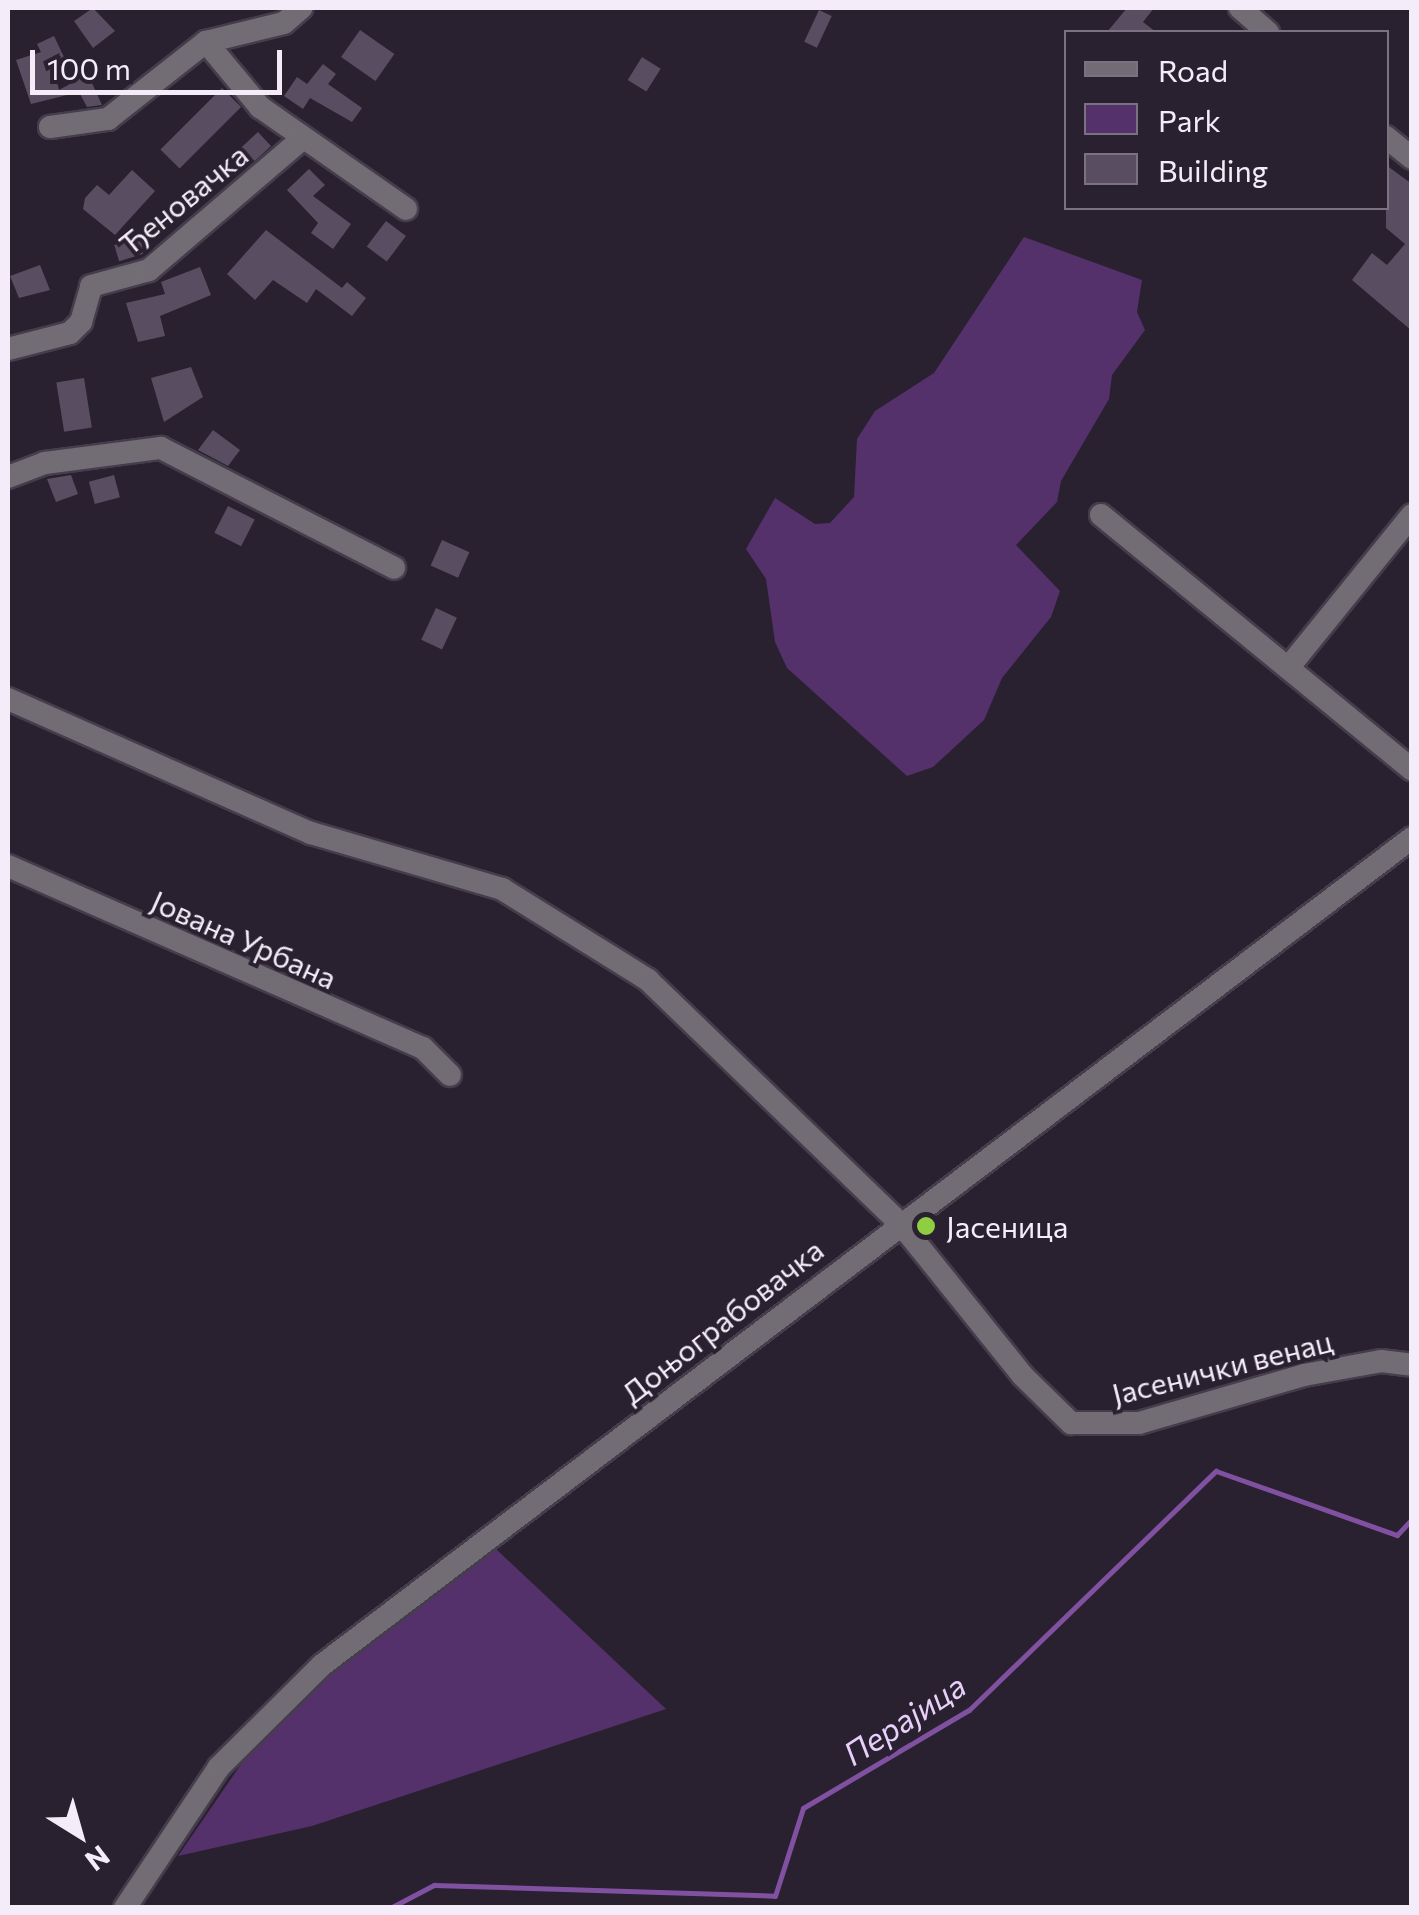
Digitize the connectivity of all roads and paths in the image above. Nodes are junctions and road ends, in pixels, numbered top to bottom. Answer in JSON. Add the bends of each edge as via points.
{"nodes":[{"id":1,"x":301,"y":8,"type":"edge"},
{"id":2,"x":1240,"y":8,"type":"edge"},
{"id":3,"x":1266,"y":30,"type":"edge"},
{"id":4,"x":206,"y":42,"type":"junction"},
{"id":5,"x":50,"y":127,"type":"dead end"},
{"id":6,"x":302,"y":139,"type":"junction"},
{"id":7,"x":1389,"y":139,"type":"edge"},
{"id":8,"x":1412,"y":158,"type":"edge"},
{"id":9,"x":406,"y":210,"type":"dead end"},
{"id":10,"x":8,"y":349,"type":"edge"},
{"id":11,"x":8,"y":477,"type":"edge"},
{"id":12,"x":1101,"y":514,"type":"dead end"},
{"id":13,"x":1412,"y":515,"type":"edge"},
{"id":14,"x":394,"y":568,"type":"dead end"},
{"id":15,"x":1288,"y":668,"type":"junction"},
{"id":16,"x":8,"y":699,"type":"edge"},
{"id":17,"x":1412,"y":770,"type":"edge"},
{"id":18,"x":1412,"y":838,"type":"edge"},
{"id":19,"x":8,"y":866,"type":"edge"},
{"id":20,"x":450,"y":1075,"type":"dead end"},
{"id":21,"x":900,"y":1223,"type":"junction"},
{"id":22,"x":1412,"y":1365,"type":"edge"},
{"id":23,"x":125,"y":1908,"type":"edge"}],
"edges":[{"from":1,"to":4,"type":"street","via":[[284,23]]},
{"from":2,"to":3,"type":"street"},
{"from":4,"to":5,"type":"street","via":[[108,119]]},
{"from":4,"to":6,"type":"street","name":"Ђеновачка","via":[[244,92]]},
{"from":6,"to":9,"type":"street","name":"Ђеновачка"},
{"from":6,"to":10,"type":"street","name":"Ђеновачка","via":[[149,270],[91,286],[82,322],[70,333]]},
{"from":7,"to":8,"type":"street"},
{"from":11,"to":14,"type":"street","via":[[46,462],[161,448]]},
{"from":12,"to":15,"type":"street"},
{"from":13,"to":15,"type":"street"},
{"from":15,"to":17,"type":"street"},
{"from":16,"to":21,"type":"street","name":"Јасенички венац","via":[[311,834],[502,889],[648,980]]},
{"from":18,"to":21,"type":"street","name":"Доњограбовачка"},
{"from":19,"to":20,"type":"street","name":"Јована Урбана","via":[[422,1048]]},
{"from":21,"to":22,"type":"street","name":"Јасенички венац","via":[[1022,1375],[1070,1423],[1139,1423],[1304,1375],[1381,1361]]},
{"from":21,"to":23,"type":"street","name":"Доњограбовачка","via":[[322,1665],[219,1767]]}]}
